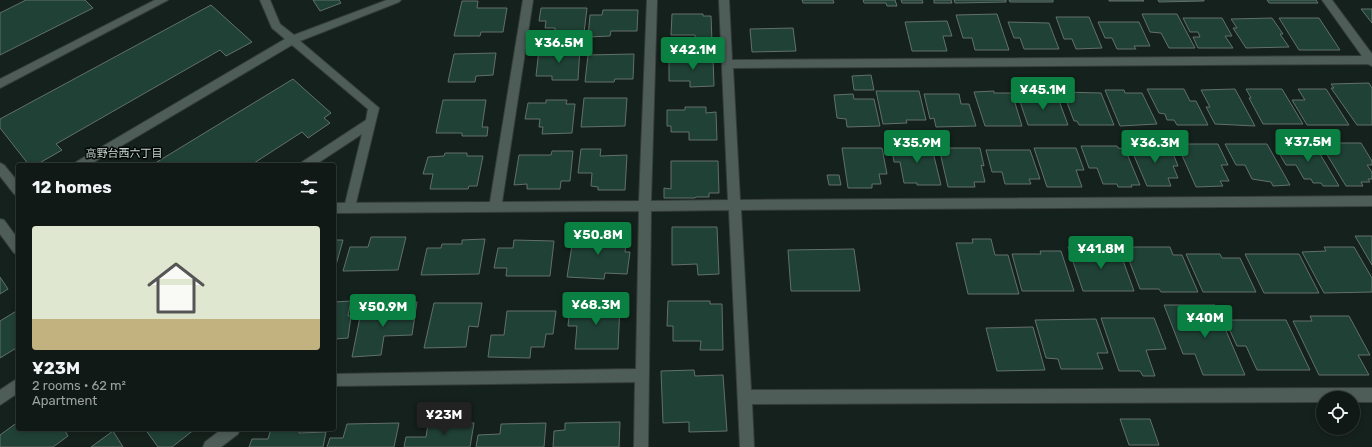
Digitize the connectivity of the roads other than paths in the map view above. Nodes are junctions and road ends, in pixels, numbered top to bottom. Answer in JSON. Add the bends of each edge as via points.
{"nodes":[{"id":1,"x":163,"y":0,"type":"edge"},
{"id":2,"x":265,"y":0,"type":"edge"},
{"id":3,"x":396,"y":0,"type":"edge"},
{"id":4,"x":528,"y":0,"type":"edge"},
{"id":5,"x":652,"y":0,"type":"edge"},
{"id":6,"x":724,"y":0,"type":"edge"},
{"id":7,"x":1327,"y":0,"type":"edge"},
{"id":8,"x":292,"y":40,"type":"junction"},
{"id":9,"x":1371,"y":61,"type":"edge"},
{"id":10,"x":727,"y":64,"type":"junction"},
{"id":11,"x":0,"y":84,"type":"edge"},
{"id":12,"x":370,"y":123,"type":"junction"},
{"id":13,"x":83,"y":163,"type":"edge"},
{"id":14,"x":309,"y":163,"type":"edge"},
{"id":15,"x":0,"y":168,"type":"edge"},
{"id":16,"x":16,"y":188,"type":"edge"},
{"id":17,"x":1372,"y":201,"type":"edge"},
{"id":18,"x":735,"y":204,"type":"junction"},
{"id":19,"x":645,"y":205,"type":"junction"},
{"id":20,"x":494,"y":206,"type":"junction"},
{"id":21,"x":336,"y":208,"type":"edge"},
{"id":22,"x":350,"y":208,"type":"junction"},
{"id":23,"x":2,"y":229,"type":"edge"},
{"id":24,"x":16,"y":246,"type":"edge"},
{"id":25,"x":642,"y":375,"type":"junction"},
{"id":26,"x":336,"y":380,"type":"edge"},
{"id":27,"x":16,"y":387,"type":"edge"},
{"id":28,"x":1372,"y":395,"type":"edge"},
{"id":29,"x":744,"y":397,"type":"junction"},
{"id":30,"x":0,"y":398,"type":"edge"},
{"id":31,"x":230,"y":431,"type":"edge"},
{"id":32,"x":210,"y":447,"type":"edge"},
{"id":33,"x":641,"y":447,"type":"edge"},
{"id":34,"x":747,"y":447,"type":"edge"}],
"edges":[{"from":1,"to":11,"type":"street"},
{"from":2,"to":8,"type":"street","via":[[276,26]]},
{"from":3,"to":8,"type":"street"},
{"from":4,"to":20,"type":"street"},
{"from":5,"to":19,"type":"street"},
{"from":6,"to":10,"type":"street"},
{"from":7,"to":9,"type":"street"},
{"from":8,"to":12,"type":"street","via":[[374,108]]},
{"from":8,"to":13,"type":"street"},
{"from":9,"to":10,"type":"street"},
{"from":10,"to":18,"type":"street"},
{"from":12,"to":14,"type":"street"},
{"from":12,"to":22,"type":"street"},
{"from":15,"to":16,"type":"street"},
{"from":17,"to":18,"type":"street"},
{"from":18,"to":19,"type":"street"},
{"from":18,"to":29,"type":"street"},
{"from":19,"to":20,"type":"street"},
{"from":19,"to":25,"type":"street"},
{"from":20,"to":22,"type":"street"},
{"from":21,"to":22,"type":"street"},
{"from":23,"to":24,"type":"street"},
{"from":25,"to":26,"type":"street"},
{"from":25,"to":33,"type":"street"},
{"from":27,"to":30,"type":"street"},
{"from":28,"to":29,"type":"street"},
{"from":29,"to":34,"type":"street"},
{"from":31,"to":32,"type":"street"}]}
